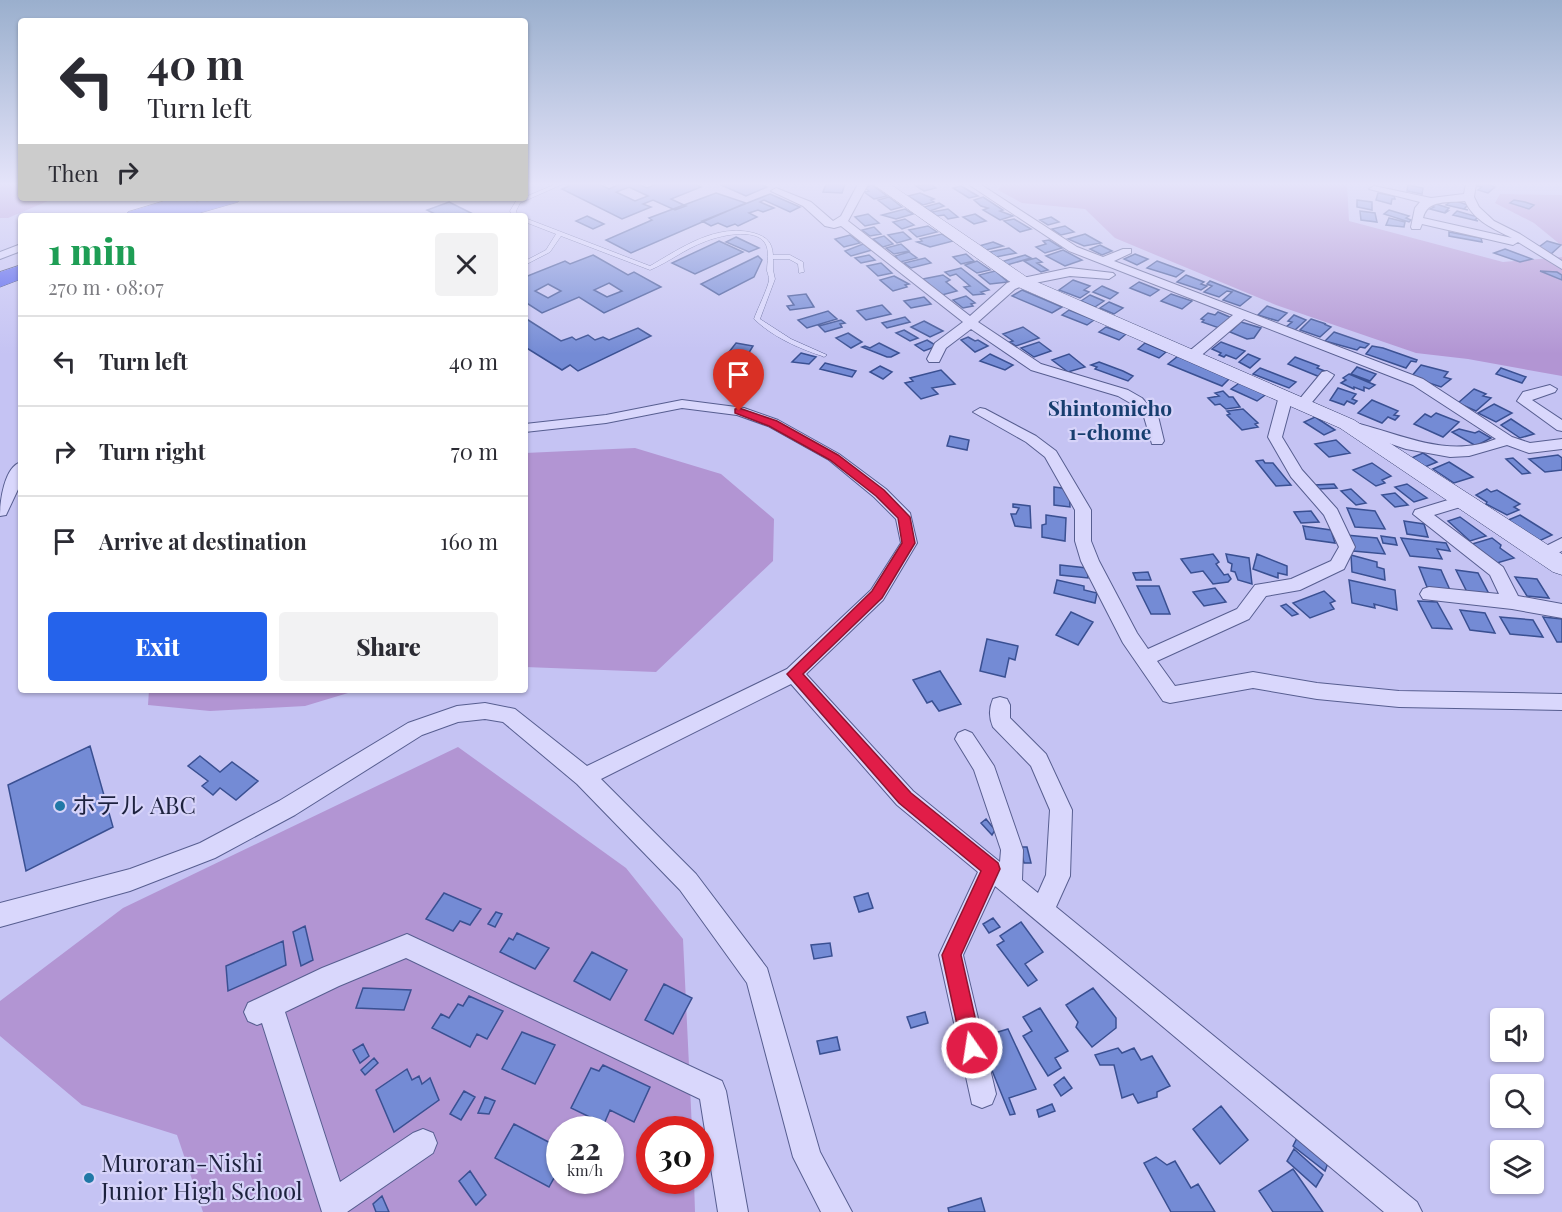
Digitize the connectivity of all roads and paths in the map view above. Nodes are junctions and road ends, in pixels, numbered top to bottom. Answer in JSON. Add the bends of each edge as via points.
{"nodes":[{"id":1,"x":555,"y":241,"type":"edge"},
{"id":2,"x":577,"y":241,"type":"edge"},
{"id":3,"x":704,"y":241,"type":"edge"},
{"id":4,"x":765,"y":241,"type":"edge"},
{"id":5,"x":866,"y":241,"type":"edge"},
{"id":6,"x":962,"y":241,"type":"edge"},
{"id":7,"x":1060,"y":241,"type":"edge"},
{"id":8,"x":1503,"y":241,"type":"edge"},
{"id":9,"x":1521,"y":241,"type":"edge"},
{"id":10,"x":1531,"y":246,"type":"junction"},
{"id":11,"x":18,"y":248,"type":"edge"},
{"id":12,"x":1127,"y":251,"type":"dead end"},
{"id":13,"x":0,"y":255,"type":"edge"},
{"id":14,"x":528,"y":257,"type":"edge"},
{"id":15,"x":771,"y":257,"type":"junction"},
{"id":16,"x":18,"y":259,"type":"edge"},
{"id":17,"x":534,"y":259,"type":"junction"},
{"id":18,"x":1103,"y":261,"type":"junction"},
{"id":19,"x":528,"y":262,"type":"edge"},
{"id":20,"x":1562,"y":266,"type":"edge"},
{"id":21,"x":0,"y":267,"type":"edge"},
{"id":22,"x":18,"y":272,"type":"edge"},
{"id":23,"x":801,"y":273,"type":"dead end"},
{"id":24,"x":1108,"y":275,"type":"dead end"},
{"id":25,"x":0,"y":280,"type":"edge"},
{"id":26,"x":1022,"y":282,"type":"junction"},
{"id":27,"x":1242,"y":314,"type":"junction"},
{"id":28,"x":970,"y":322,"type":"junction"},
{"id":29,"x":824,"y":355,"type":"dead end"},
{"id":30,"x":1192,"y":356,"type":"junction"},
{"id":31,"x":934,"y":359,"type":"dead end"},
{"id":32,"x":1327,"y":375,"type":"dead end"},
{"id":33,"x":1550,"y":389,"type":"dead end"},
{"id":34,"x":1295,"y":400,"type":"junction"},
{"id":35,"x":980,"y":412,"type":"dead end"},
{"id":36,"x":1347,"y":424,"type":"junction"},
{"id":37,"x":1562,"y":427,"type":"edge"},
{"id":38,"x":528,"y":428,"type":"edge"},
{"id":39,"x":1507,"y":440,"type":"junction"},
{"id":40,"x":1157,"y":441,"type":"dead end"},
{"id":41,"x":1562,"y":444,"type":"edge"},
{"id":42,"x":18,"y":473,"type":"edge"},
{"id":43,"x":1461,"y":501,"type":"junction"},
{"id":44,"x":0,"y":511,"type":"edge"},
{"id":45,"x":1562,"y":544,"type":"edge"},
{"id":46,"x":1544,"y":554,"type":"junction"},
{"id":47,"x":1562,"y":566,"type":"edge"},
{"id":48,"x":1430,"y":594,"type":"dead end"},
{"id":49,"x":1512,"y":602,"type":"junction"},
{"id":50,"x":1562,"y":611,"type":"edge"},
{"id":51,"x":1145,"y":658,"type":"junction"},
{"id":52,"x":794,"y":674,"type":"junction"},
{"id":53,"x":1562,"y":702,"type":"edge"},
{"id":54,"x":1000,"y":705,"type":"dead end"},
{"id":55,"x":965,"y":739,"type":"dead end"},
{"id":56,"x":585,"y":777,"type":"junction"},
{"id":57,"x":991,"y":869,"type":"junction"},
{"id":58,"x":1010,"y":885,"type":"junction"},
{"id":59,"x":1042,"y":910,"type":"junction"},
{"id":60,"x":0,"y":915,"type":"edge"},
{"id":61,"x":982,"y":1094,"type":"dead end"},
{"id":62,"x":423,"y":1143,"type":"dead end"},
{"id":63,"x":733,"y":1212,"type":"edge"},
{"id":64,"x":837,"y":1212,"type":"edge"},
{"id":65,"x":1407,"y":1212,"type":"edge"}],
"edges":[{"from":1,"to":17,"type":"lane","via":[[548,252]]},
{"from":2,"to":3,"type":"lane","via":[[650,268]]},
{"from":4,"to":15,"type":"lane"},
{"from":5,"to":28,"type":"street"},
{"from":6,"to":26,"type":"street"},
{"from":7,"to":18,"type":"street"},
{"from":8,"to":10,"type":"street"},
{"from":9,"to":10,"type":"street"},
{"from":10,"to":20,"type":"street"},
{"from":11,"to":13,"type":"street"},
{"from":12,"to":18,"type":"street"},
{"from":14,"to":17,"type":"lane"},
{"from":15,"to":23,"type":"lane","via":[[801,263]]},
{"from":15,"to":29,"type":"lane","via":[[772,279],[757,319],[796,346]]},
{"from":16,"to":21,"type":"highway"},
{"from":17,"to":19,"type":"lane"},
{"from":18,"to":27,"type":"street"},
{"from":22,"to":25,"type":"highway"},
{"from":24,"to":26,"type":"street","via":[[1070,272]]},
{"from":26,"to":28,"type":"street","via":[[1006,289]]},
{"from":26,"to":30,"type":"street"},
{"from":27,"to":30,"type":"street"},
{"from":27,"to":39,"type":"street","via":[[1419,382]]},
{"from":28,"to":31,"type":"street","via":[[940,346]]},
{"from":28,"to":40,"type":"street","via":[[1036,367],[1123,393],[1137,401],[1151,416]]},
{"from":30,"to":34,"type":"street"},
{"from":32,"to":34,"type":"street"},
{"from":33,"to":37,"type":"street","via":[[1528,394],[1524,401]]},
{"from":34,"to":36,"type":"street"},
{"from":34,"to":51,"type":"street","via":[[1281,409],[1275,437],[1296,474],[1331,513],[1347,548],[1338,565],[1293,585],[1261,590],[1243,614]]},
{"from":35,"to":51,"type":"street","via":[[1051,454],[1083,510],[1083,541],[1090,561],[1130,638]]},
{"from":36,"to":39,"type":"street","via":[[1400,443],[1450,454],[1491,448]]},
{"from":36,"to":43,"type":"street"},
{"from":38,"to":52,"type":"street","via":[[606,419],[682,404],[739,411],[773,423],[834,457],[880,493],[904,517],[909,543],[877,594]]},
{"from":39,"to":41,"type":"street","via":[[1529,448]]},
{"from":42,"to":44,"type":"street"},
{"from":43,"to":46,"type":"street"},
{"from":43,"to":49,"type":"street","via":[[1420,514],[1497,571]]},
{"from":45,"to":46,"type":"street"},
{"from":46,"to":47,"type":"street"},
{"from":48,"to":49,"type":"street"},
{"from":49,"to":50,"type":"street"},
{"from":51,"to":53,"type":"street","via":[[1170,695],[1253,680],[1399,699]]},
{"from":52,"to":56,"type":"street"},
{"from":52,"to":57,"type":"street","via":[[905,798]]},
{"from":54,"to":59,"type":"street","via":[[1000,721],[1039,760],[1061,810],[1058,876]]},
{"from":55,"to":58,"type":"street","via":[[983,766],[1012,850]]},
{"from":56,"to":60,"type":"street","via":[[508,715],[485,711],[457,714],[415,729],[287,808],[207,851],[130,880]]},
{"from":56,"to":64,"type":"street","via":[[688,882],[758,977],[807,1157]]},
{"from":57,"to":58,"type":"street"},
{"from":57,"to":61,"type":"street","via":[[951,955]]},
{"from":58,"to":59,"type":"street"},
{"from":59,"to":65,"type":"street"},
{"from":62,"to":63,"type":"street","via":[[333,1204],[263,1009],[407,946],[712,1090]]}]}
